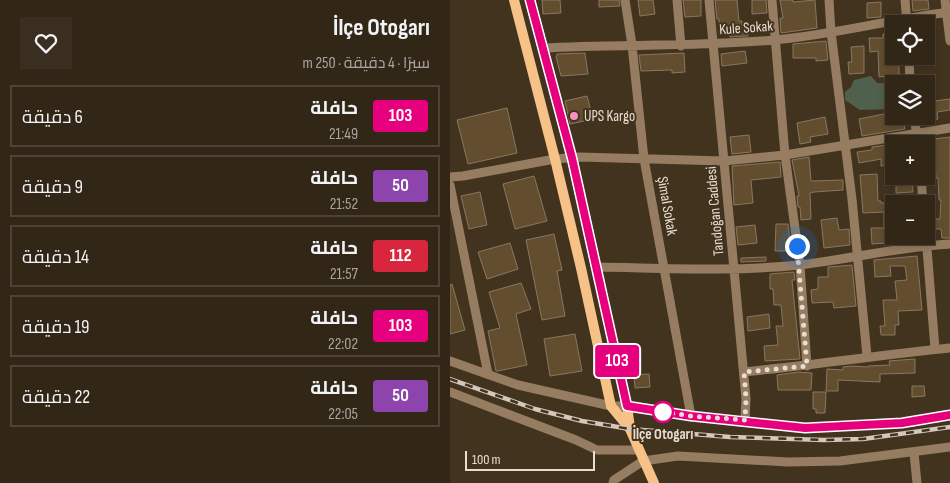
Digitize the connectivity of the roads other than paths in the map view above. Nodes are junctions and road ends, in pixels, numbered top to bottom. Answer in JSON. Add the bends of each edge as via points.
{"nodes":[{"id":1,"x":514,"y":0,"type":"edge"},
{"id":2,"x":530,"y":0,"type":"edge"},
{"id":3,"x":625,"y":0,"type":"edge"},
{"id":4,"x":677,"y":0,"type":"edge"},
{"id":5,"x":709,"y":0,"type":"edge"},
{"id":6,"x":772,"y":0,"type":"edge"},
{"id":7,"x":829,"y":0,"type":"edge"},
{"id":8,"x":905,"y":0,"type":"edge"},
{"id":9,"x":945,"y":0,"type":"edge"},
{"id":10,"x":948,"y":12,"type":"edge"},
{"id":11,"x":906,"y":15,"type":"edge"},
{"id":12,"x":935,"y":15,"type":"edge"},
{"id":13,"x":885,"y":25,"type":"edge"},
{"id":14,"x":831,"y":32,"type":"junction"},
{"id":15,"x":775,"y":40,"type":"junction"},
{"id":16,"x":950,"y":41,"type":"edge"},
{"id":17,"x":714,"y":44,"type":"junction"},
{"id":18,"x":632,"y":45,"type":"junction"},
{"id":19,"x":681,"y":46,"type":"junction"},
{"id":20,"x":542,"y":48,"type":"junction"},
{"id":21,"x":916,"y":125,"type":"edge"},
{"id":22,"x":950,"y":128,"type":"edge"},
{"id":23,"x":917,"y":132,"type":"junction"},
{"id":24,"x":917,"y":135,"type":"edge"},
{"id":25,"x":845,"y":144,"type":"junction"},
{"id":26,"x":785,"y":155,"type":"junction"},
{"id":27,"x":572,"y":158,"type":"junction"},
{"id":28,"x":555,"y":159,"type":"junction"},
{"id":29,"x":644,"y":159,"type":"junction"},
{"id":30,"x":724,"y":161,"type":"junction"},
{"id":31,"x":450,"y":177,"type":"edge"},
{"id":32,"x":450,"y":185,"type":"edge"},
{"id":33,"x":935,"y":242,"type":"edge"},
{"id":34,"x":950,"y":244,"type":"edge"},
{"id":35,"x":909,"y":245,"type":"edge"},
{"id":36,"x":926,"y":245,"type":"edge"},
{"id":37,"x":857,"y":257,"type":"junction"},
{"id":38,"x":800,"y":265,"type":"junction"},
{"id":39,"x":597,"y":267,"type":"junction"},
{"id":40,"x":664,"y":268,"type":"junction"},
{"id":41,"x":734,"y":269,"type":"junction"},
{"id":42,"x":950,"y":348,"type":"edge"},
{"id":43,"x":935,"y":349,"type":"junction"},
{"id":44,"x":867,"y":356,"type":"junction"},
{"id":45,"x":450,"y":360,"type":"edge"},
{"id":46,"x":807,"y":366,"type":"junction"},
{"id":47,"x":744,"y":372,"type":"junction"},
{"id":48,"x":488,"y":374,"type":"junction"},
{"id":49,"x":450,"y":392,"type":"edge"},
{"id":50,"x":611,"y":406,"type":"junction"},
{"id":51,"x":627,"y":406,"type":"junction"},
{"id":52,"x":950,"y":415,"type":"edge"},
{"id":53,"x":691,"y":416,"type":"junction"},
{"id":54,"x":745,"y":420,"type":"junction"},
{"id":55,"x":630,"y":429,"type":"junction"},
{"id":56,"x":950,"y":447,"type":"edge"},
{"id":57,"x":638,"y":450,"type":"junction"},
{"id":58,"x":914,"y":453,"type":"junction"},
{"id":59,"x":643,"y":461,"type":"junction"},
{"id":60,"x":612,"y":483,"type":"edge"},
{"id":61,"x":654,"y":483,"type":"edge"},
{"id":62,"x":917,"y":483,"type":"edge"}],
"edges":[{"from":1,"to":28,"type":"main road"},
{"from":2,"to":20,"type":"main road"},
{"from":3,"to":18,"type":"street","name":"Şimal Sokak"},
{"from":4,"to":19,"type":"street"},
{"from":5,"to":17,"type":"street","name":"Tandoğan Caddesi"},
{"from":6,"to":15,"type":"street"},
{"from":7,"to":14,"type":"street"},
{"from":8,"to":11,"type":"street"},
{"from":9,"to":10,"type":"street"},
{"from":10,"to":12,"type":"street","name":"Kule Sokak"},
{"from":10,"to":16,"type":"street"},
{"from":13,"to":14,"type":"street","name":"Kule Sokak"},
{"from":14,"to":15,"type":"street","name":"Kule Sokak"},
{"from":14,"to":25,"type":"street"},
{"from":15,"to":17,"type":"street","name":"Kule Sokak"},
{"from":15,"to":26,"type":"street"},
{"from":17,"to":19,"type":"street","name":"Kule Sokak"},
{"from":17,"to":30,"type":"street","name":"Tandoğan Caddesi"},
{"from":18,"to":19,"type":"street","name":"Kule Sokak"},
{"from":18,"to":20,"type":"street","name":"Kule Sokak"},
{"from":18,"to":29,"type":"street","name":"Şimal Sokak"},
{"from":20,"to":27,"type":"main road"},
{"from":21,"to":23,"type":"street"},
{"from":22,"to":23,"type":"street"},
{"from":23,"to":24,"type":"street"},
{"from":23,"to":25,"type":"street"},
{"from":25,"to":26,"type":"street"},
{"from":25,"to":37,"type":"street"},
{"from":26,"to":30,"type":"street"},
{"from":26,"to":38,"type":"street"},
{"from":27,"to":28,"type":"street"},
{"from":27,"to":29,"type":"street"},
{"from":27,"to":39,"type":"main road"},
{"from":28,"to":31,"type":"street"},
{"from":28,"to":50,"type":"main road"},
{"from":29,"to":30,"type":"street"},
{"from":29,"to":40,"type":"street","name":"Şimal Sokak"},
{"from":30,"to":41,"type":"street","name":"Tandoğan Caddesi"},
{"from":32,"to":48,"type":"street"},
{"from":33,"to":34,"type":"street"},
{"from":35,"to":37,"type":"street"},
{"from":36,"to":43,"type":"street"},
{"from":37,"to":38,"type":"street"},
{"from":37,"to":44,"type":"street"},
{"from":38,"to":41,"type":"street"},
{"from":38,"to":46,"type":"street"},
{"from":39,"to":40,"type":"street"},
{"from":39,"to":51,"type":"main road"},
{"from":40,"to":41,"type":"street"},
{"from":40,"to":53,"type":"street","name":"Şimal Sokak"},
{"from":41,"to":47,"type":"street","name":"Tandoğan Caddesi"},
{"from":42,"to":43,"type":"street"},
{"from":43,"to":44,"type":"street"},
{"from":44,"to":46,"type":"street"},
{"from":45,"to":48,"type":"street"},
{"from":46,"to":47,"type":"street"},
{"from":47,"to":54,"type":"street","name":"Tandoğan Caddesi"},
{"from":48,"to":50,"type":"street","via":[[518,385]]},
{"from":49,"to":57,"type":"street","via":[[598,450]]},
{"from":50,"to":51,"type":"street"},
{"from":50,"to":55,"type":"main road"},
{"from":51,"to":53,"type":"street"},
{"from":51,"to":55,"type":"main road"},
{"from":52,"to":54,"type":"street","via":[[902,423],[805,428]]},
{"from":53,"to":54,"type":"street"},
{"from":55,"to":57,"type":"main road"},
{"from":56,"to":58,"type":"street"},
{"from":57,"to":59,"type":"main road"},
{"from":58,"to":59,"type":"street","via":[[840,461],[788,462],[678,456]]},
{"from":58,"to":62,"type":"street"},
{"from":59,"to":60,"type":"street"},
{"from":59,"to":61,"type":"main road"}]}
